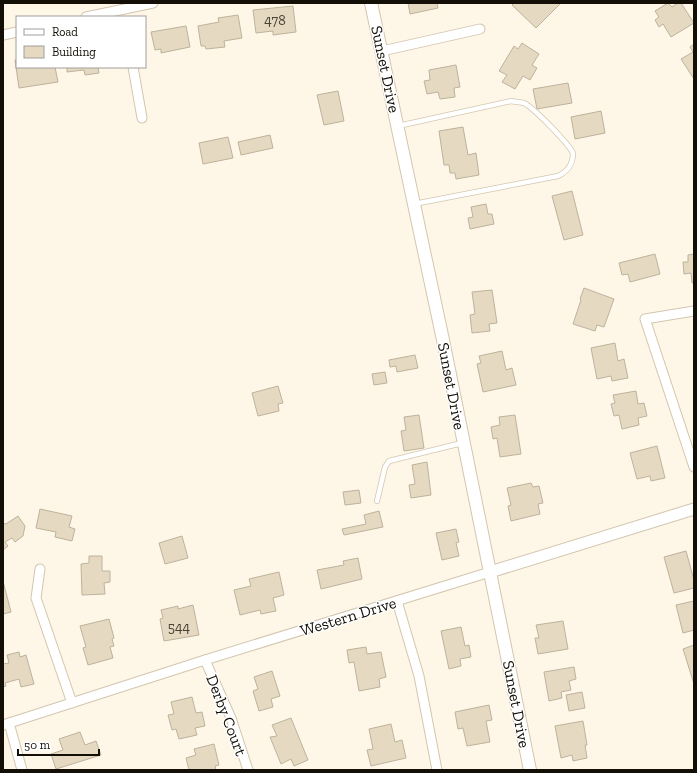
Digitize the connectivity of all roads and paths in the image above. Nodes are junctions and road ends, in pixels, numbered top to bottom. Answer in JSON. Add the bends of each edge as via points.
{"nodes":[{"id":1,"x":153,"y":3,"type":"edge"},
{"id":2,"x":371,"y":3,"type":"edge"},
{"id":3,"x":123,"y":13,"type":"edge"},
{"id":4,"x":95,"y":16,"type":"edge"},
{"id":5,"x":480,"y":29,"type":"dead end"},
{"id":6,"x":16,"y":32,"type":"edge"},
{"id":7,"x":3,"y":35,"type":"edge"},
{"id":8,"x":382,"y":51,"type":"junction"},
{"id":9,"x":132,"y":68,"type":"edge"},
{"id":10,"x":142,"y":118,"type":"dead end"},
{"id":11,"x":398,"y":126,"type":"junction"},
{"id":12,"x":414,"y":204,"type":"junction"},
{"id":13,"x":694,"y":311,"type":"edge"},
{"id":14,"x":464,"y":442,"type":"junction"},
{"id":15,"x":694,"y":467,"type":"edge"},
{"id":16,"x":377,"y":501,"type":"dead end"},
{"id":17,"x":694,"y":509,"type":"edge"},
{"id":18,"x":40,"y":569,"type":"dead end"},
{"id":19,"x":490,"y":572,"type":"junction"},
{"id":20,"x":396,"y":601,"type":"junction"},
{"id":21,"x":205,"y":660,"type":"junction"},
{"id":22,"x":72,"y":703,"type":"junction"},
{"id":23,"x":6,"y":724,"type":"edge"},
{"id":24,"x":22,"y":770,"type":"edge"},
{"id":25,"x":248,"y":770,"type":"edge"},
{"id":26,"x":437,"y":770,"type":"edge"},
{"id":27,"x":530,"y":770,"type":"edge"}],
"edges":[{"from":1,"to":3,"type":"street"},
{"from":2,"to":8,"type":"main road","name":"Sunset Drive"},
{"from":3,"to":4,"type":"street"},
{"from":5,"to":8,"type":"street"},
{"from":6,"to":7,"type":"street"},
{"from":8,"to":11,"type":"main road","name":"Sunset Drive"},
{"from":9,"to":10,"type":"street"},
{"from":11,"to":12,"type":"main road","name":"Sunset Drive"},
{"from":11,"to":12,"type":"lane","via":[[517,102],[529,107],[564,140],[573,153],[571,165],[558,176]]},
{"from":12,"to":14,"type":"main road","name":"Sunset Drive"},
{"from":13,"to":15,"type":"street","via":[[645,319]]},
{"from":14,"to":16,"type":"lane","via":[[389,460]]},
{"from":14,"to":19,"type":"main road","name":"Sunset Drive"},
{"from":17,"to":19,"type":"street","name":"Western Drive"},
{"from":18,"to":22,"type":"street","via":[[36,598]]},
{"from":19,"to":20,"type":"street","name":"Western Drive"},
{"from":19,"to":27,"type":"main road","name":"Sunset Drive"},
{"from":20,"to":21,"type":"street","name":"Western Drive"},
{"from":20,"to":26,"type":"street","via":[[419,676]]},
{"from":21,"to":22,"type":"street","name":"Western Drive"},
{"from":21,"to":25,"type":"street","name":"Derby Court","via":[[231,718]]},
{"from":22,"to":23,"type":"street","name":"Western Drive"},
{"from":23,"to":24,"type":"street"}]}
